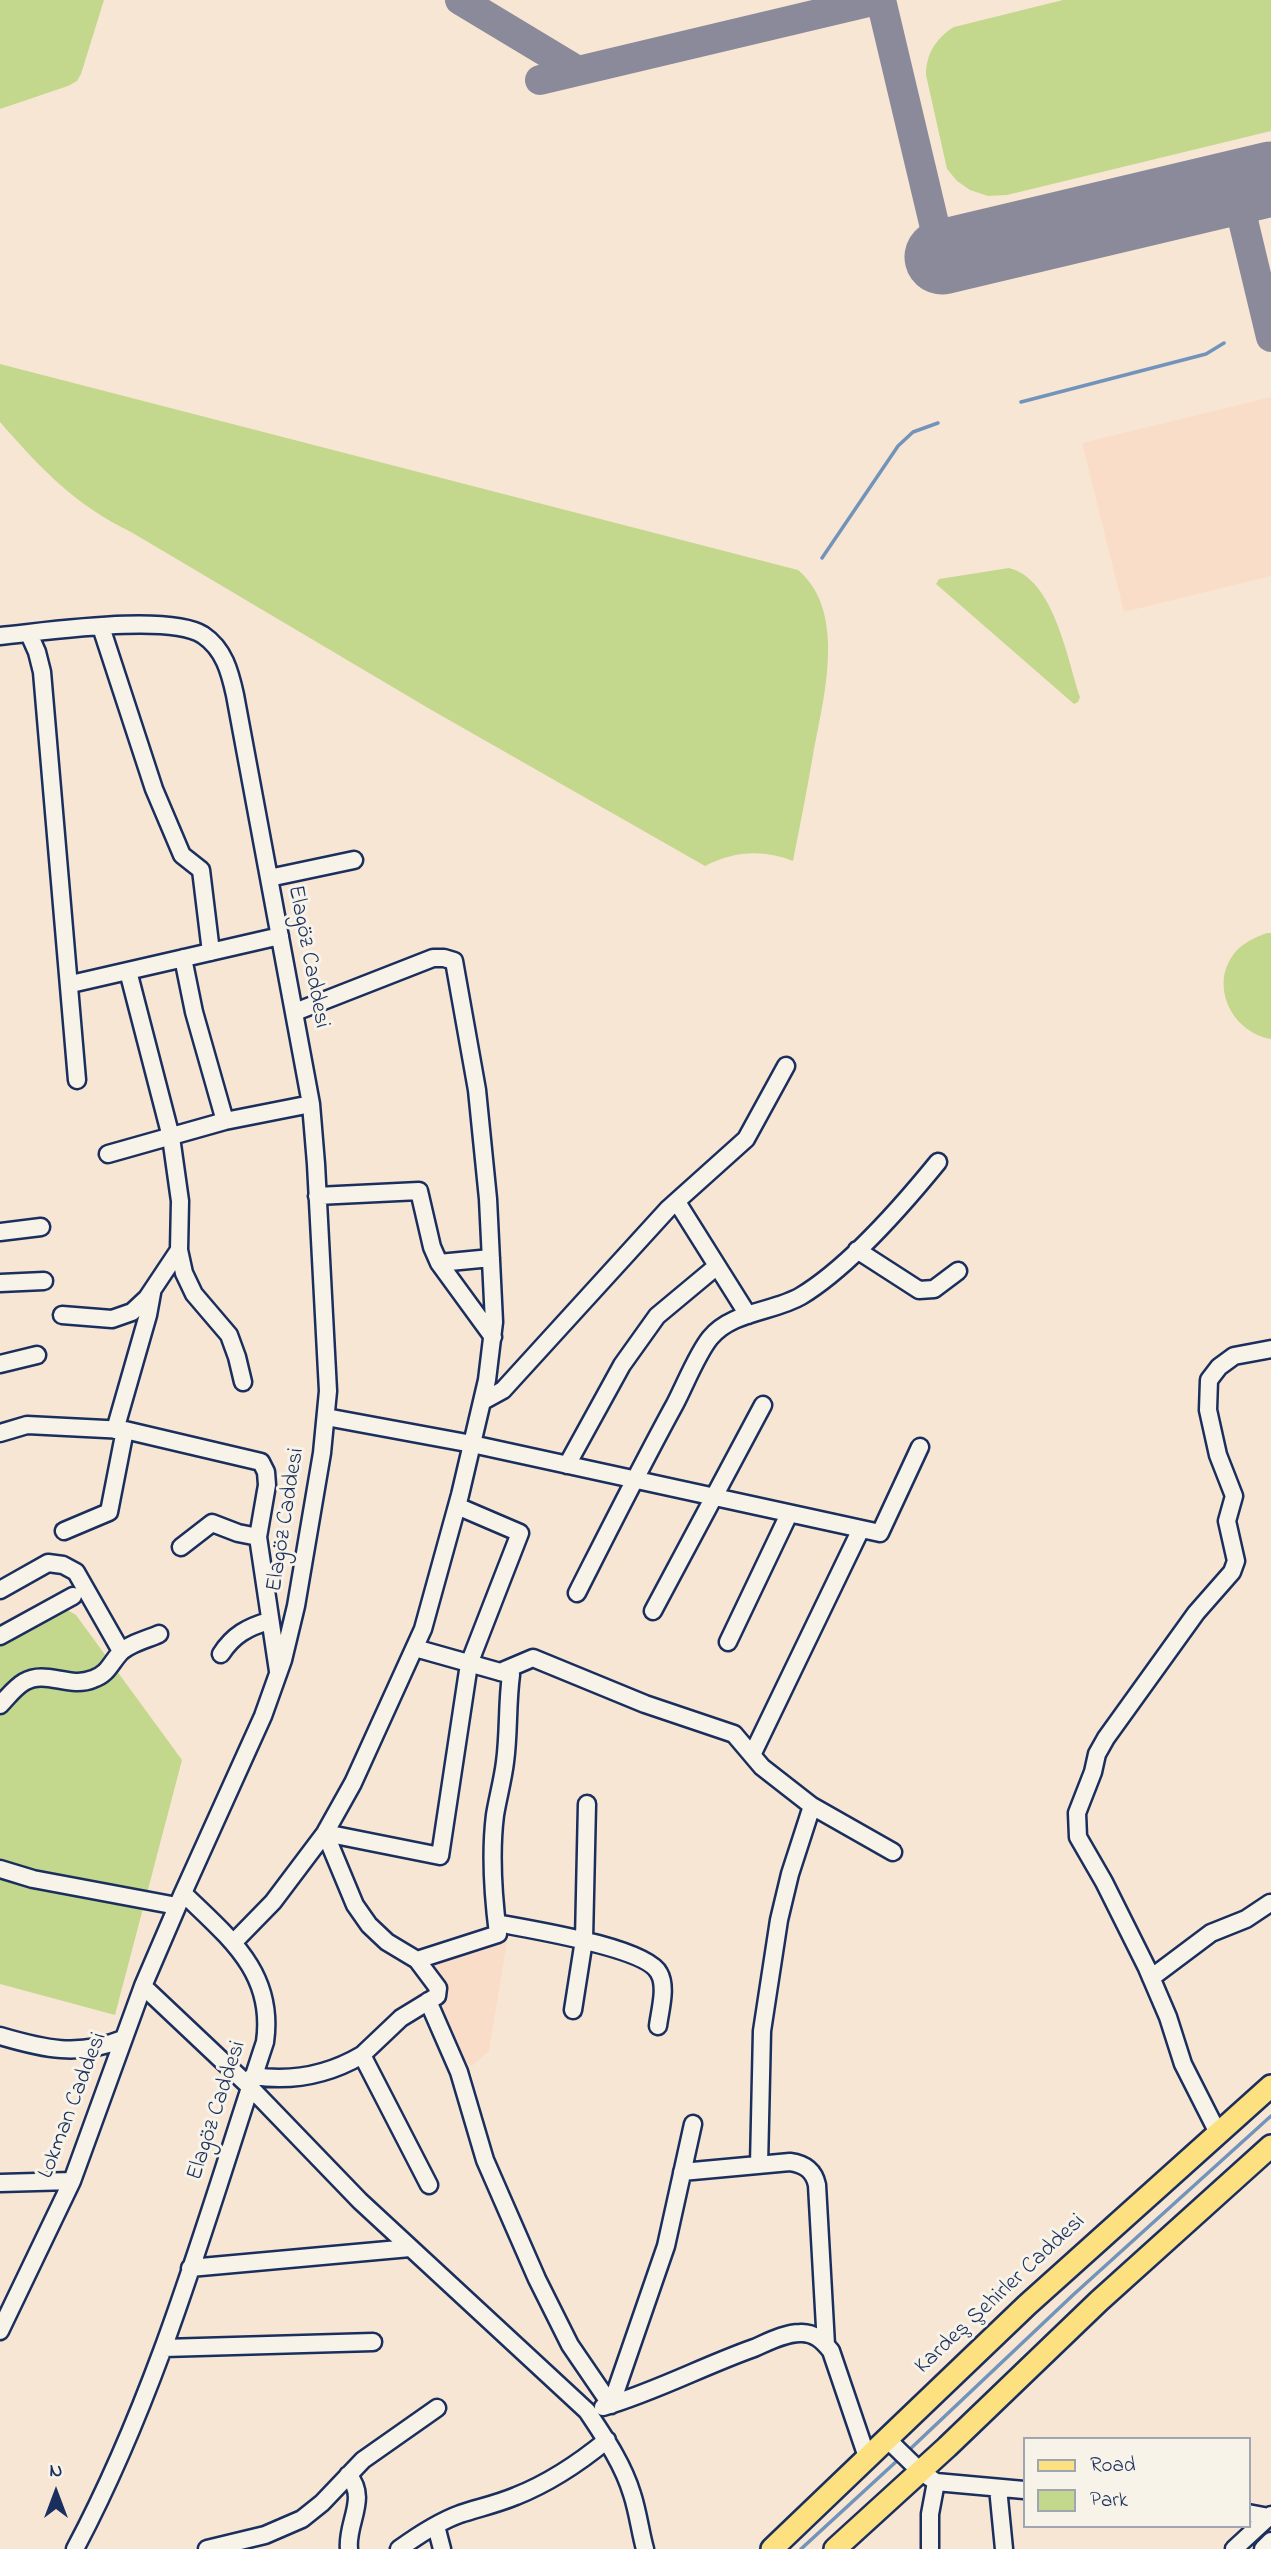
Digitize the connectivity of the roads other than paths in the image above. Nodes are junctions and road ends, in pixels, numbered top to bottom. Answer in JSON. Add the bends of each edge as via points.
{"nodes":[{"id":1,"x":101,"y":627,"type":"junction"},
{"id":2,"x":29,"y":634,"type":"junction"},
{"id":3,"x":0,"y":636,"type":"edge"},
{"id":4,"x":354,"y":860,"type":"dead end"},
{"id":5,"x":269,"y":878,"type":"junction"},
{"id":6,"x":280,"y":936,"type":"junction"},
{"id":7,"x":211,"y":952,"type":"junction"},
{"id":8,"x":183,"y":958,"type":"junction"},
{"id":9,"x":128,"y":971,"type":"junction"},
{"id":10,"x":71,"y":984,"type":"junction"},
{"id":11,"x":295,"y":1012,"type":"junction"},
{"id":12,"x":786,"y":1066,"type":"dead end"},
{"id":13,"x":77,"y":1080,"type":"dead end"},
{"id":14,"x":311,"y":1104,"type":"junction"},
{"id":15,"x":225,"y":1121,"type":"junction"},
{"id":16,"x":171,"y":1137,"type":"junction"},
{"id":17,"x":108,"y":1154,"type":"dead end"},
{"id":18,"x":938,"y":1161,"type":"dead end"},
{"id":19,"x":317,"y":1196,"type":"junction"},
{"id":20,"x":677,"y":1202,"type":"junction"},
{"id":21,"x":41,"y":1227,"type":"dead end"},
{"id":22,"x":0,"y":1232,"type":"edge"},
{"id":23,"x":179,"y":1250,"type":"junction"},
{"id":24,"x":858,"y":1250,"type":"junction"},
{"id":25,"x":491,"y":1258,"type":"junction"},
{"id":26,"x":439,"y":1263,"type":"junction"},
{"id":27,"x":717,"y":1266,"type":"junction"},
{"id":28,"x":958,"y":1270,"type":"dead end"},
{"id":29,"x":44,"y":1281,"type":"dead end"},
{"id":30,"x":0,"y":1283,"type":"edge"},
{"id":31,"x":152,"y":1291,"type":"junction"},
{"id":32,"x":62,"y":1315,"type":"dead end"},
{"id":33,"x":748,"y":1315,"type":"junction"},
{"id":34,"x":493,"y":1337,"type":"junction"},
{"id":35,"x":1271,"y":1349,"type":"edge"},
{"id":36,"x":37,"y":1355,"type":"dead end"},
{"id":37,"x":0,"y":1364,"type":"edge"},
{"id":38,"x":243,"y":1382,"type":"dead end"},
{"id":39,"x":483,"y":1401,"type":"junction"},
{"id":40,"x":763,"y":1405,"type":"dead end"},
{"id":41,"x":326,"y":1417,"type":"junction"},
{"id":42,"x":120,"y":1430,"type":"junction"},
{"id":43,"x":0,"y":1433,"type":"edge"},
{"id":44,"x":472,"y":1444,"type":"junction"},
{"id":45,"x":920,"y":1447,"type":"dead end"},
{"id":46,"x":567,"y":1465,"type":"junction"},
{"id":47,"x":634,"y":1479,"type":"junction"},
{"id":48,"x":712,"y":1497,"type":"junction"},
{"id":49,"x":457,"y":1506,"type":"junction"},
{"id":50,"x":789,"y":1514,"type":"junction"},
{"id":51,"x":861,"y":1529,"type":"junction"},
{"id":52,"x":64,"y":1531,"type":"dead end"},
{"id":53,"x":258,"y":1537,"type":"junction"},
{"id":54,"x":181,"y":1547,"type":"dead end"},
{"id":55,"x":0,"y":1590,"type":"edge"},
{"id":56,"x":577,"y":1593,"type":"dead end"},
{"id":57,"x":73,"y":1596,"type":"dead end"},
{"id":58,"x":653,"y":1611,"type":"dead end"},
{"id":59,"x":269,"y":1621,"type":"junction"},
{"id":60,"x":159,"y":1634,"type":"dead end"},
{"id":61,"x":0,"y":1636,"type":"edge"},
{"id":62,"x":728,"y":1642,"type":"dead end"},
{"id":63,"x":415,"y":1648,"type":"junction"},
{"id":64,"x":121,"y":1651,"type":"junction"},
{"id":65,"x":221,"y":1654,"type":"dead end"},
{"id":66,"x":468,"y":1664,"type":"junction"},
{"id":67,"x":500,"y":1672,"type":"junction"},
{"id":68,"x":278,"y":1674,"type":"junction"},
{"id":69,"x":0,"y":1705,"type":"edge"},
{"id":70,"x":752,"y":1755,"type":"junction"},
{"id":71,"x":587,"y":1804,"type":"dead end"},
{"id":72,"x":812,"y":1806,"type":"junction"},
{"id":73,"x":324,"y":1833,"type":"junction"},
{"id":74,"x":893,"y":1852,"type":"dead end"},
{"id":75,"x":0,"y":1869,"type":"edge"},
{"id":76,"x":180,"y":1899,"type":"junction"},
{"id":77,"x":1270,"y":1903,"type":"edge"},
{"id":78,"x":496,"y":1923,"type":"junction"},
{"id":79,"x":584,"y":1940,"type":"junction"},
{"id":80,"x":233,"y":1943,"type":"junction"},
{"id":81,"x":417,"y":1960,"type":"junction"},
{"id":82,"x":1152,"y":1978,"type":"junction"},
{"id":83,"x":143,"y":1986,"type":"junction"},
{"id":84,"x":429,"y":2001,"type":"junction"},
{"id":85,"x":573,"y":2010,"type":"dead end"},
{"id":86,"x":658,"y":2026,"type":"dead end"},
{"id":87,"x":0,"y":2036,"type":"edge"},
{"id":88,"x":123,"y":2039,"type":"junction"},
{"id":89,"x":362,"y":2055,"type":"junction"},
{"id":90,"x":251,"y":2082,"type":"junction"},
{"id":91,"x":1271,"y":2086,"type":"edge"},
{"id":92,"x":693,"y":2124,"type":"dead end"},
{"id":93,"x":1217,"y":2133,"type":"junction"},
{"id":94,"x":1271,"y":2146,"type":"edge"},
{"id":95,"x":759,"y":2165,"type":"junction"},
{"id":96,"x":682,"y":2172,"type":"junction"},
{"id":97,"x":72,"y":2181,"type":"junction"},
{"id":98,"x":0,"y":2183,"type":"edge"},
{"id":99,"x":429,"y":2185,"type":"dead end"},
{"id":100,"x":410,"y":2248,"type":"junction"},
{"id":101,"x":190,"y":2268,"type":"junction"},
{"id":102,"x":4,"y":2314,"type":"edge"},
{"id":103,"x":0,"y":2331,"type":"edge"},
{"id":104,"x":373,"y":2342,"type":"dead end"},
{"id":105,"x":826,"y":2345,"type":"junction"},
{"id":106,"x":164,"y":2348,"type":"junction"},
{"id":107,"x":611,"y":2404,"type":"junction"},
{"id":108,"x":438,"y":2408,"type":"dead end"},
{"id":109,"x":587,"y":2411,"type":"junction"},
{"id":110,"x":886,"y":2438,"type":"junction"},
{"id":111,"x":607,"y":2440,"type":"junction"},
{"id":112,"x":867,"y":2457,"type":"junction"},
{"id":113,"x":348,"y":2475,"type":"junction"},
{"id":114,"x":928,"y":2477,"type":"junction"},
{"id":115,"x":998,"y":2488,"type":"junction"},
{"id":116,"x":1023,"y":2490,"type":"edge"},
{"id":117,"x":1250,"y":2513,"type":"edge"},
{"id":118,"x":1270,"y":2516,"type":"edge"},
{"id":119,"x":436,"y":2526,"type":"junction"},
{"id":120,"x":1271,"y":2541,"type":"edge"},
{"id":121,"x":75,"y":2549,"type":"edge"},
{"id":122,"x":207,"y":2549,"type":"edge"},
{"id":123,"x":349,"y":2549,"type":"edge"},
{"id":124,"x":399,"y":2549,"type":"edge"},
{"id":125,"x":442,"y":2549,"type":"edge"},
{"id":126,"x":645,"y":2549,"type":"edge"},
{"id":127,"x":772,"y":2549,"type":"edge"},
{"id":128,"x":835,"y":2549,"type":"edge"},
{"id":129,"x":930,"y":2549,"type":"edge"},
{"id":130,"x":1003,"y":2549,"type":"edge"},
{"id":131,"x":1234,"y":2549,"type":"edge"},
{"id":132,"x":1263,"y":2549,"type":"edge"}],
"edges":[{"from":1,"to":2,"type":"street","name":"Elagöz Caddesi"},
{"from":1,"to":5,"type":"street","name":"Elagöz Caddesi","via":[[186,628],[219,650],[232,681]]},
{"from":1,"to":7,"type":"street","via":[[153,789],[182,855],[201,870]]},
{"from":2,"to":3,"type":"street","name":"Elagöz Caddesi"},
{"from":2,"to":10,"type":"street","via":[[42,672]]},
{"from":4,"to":5,"type":"street"},
{"from":5,"to":6,"type":"street","name":"Elagöz Caddesi"},
{"from":6,"to":7,"type":"street"},
{"from":6,"to":11,"type":"street","name":"Elagöz Caddesi"},
{"from":7,"to":8,"type":"street"},
{"from":8,"to":9,"type":"street"},
{"from":8,"to":15,"type":"street"},
{"from":9,"to":10,"type":"street"},
{"from":9,"to":16,"type":"street"},
{"from":10,"to":13,"type":"street"},
{"from":11,"to":14,"type":"street","name":"Elagöz Caddesi"},
{"from":11,"to":25,"type":"street","via":[[433,958],[454,961],[477,1090]]},
{"from":12,"to":20,"type":"street","via":[[746,1139]]},
{"from":14,"to":15,"type":"street"},
{"from":14,"to":19,"type":"street","name":"Elagöz Caddesi"},
{"from":15,"to":16,"type":"street"},
{"from":16,"to":17,"type":"street"},
{"from":16,"to":23,"type":"street","via":[[180,1201]]},
{"from":18,"to":24,"type":"street"},
{"from":19,"to":26,"type":"street","via":[[419,1191]]},
{"from":19,"to":41,"type":"street","name":"Elagöz Caddesi"},
{"from":20,"to":27,"type":"street"},
{"from":20,"to":39,"type":"street","via":[[503,1390]]},
{"from":21,"to":22,"type":"street"},
{"from":23,"to":31,"type":"street"},
{"from":23,"to":38,"type":"street","via":[[194,1294],[229,1335]]},
{"from":24,"to":28,"type":"street","via":[[919,1290],[934,1289]]},
{"from":24,"to":33,"type":"street","via":[[801,1296]]},
{"from":25,"to":26,"type":"street"},
{"from":25,"to":34,"type":"street"},
{"from":26,"to":34,"type":"street"},
{"from":27,"to":33,"type":"street"},
{"from":27,"to":46,"type":"street","via":[[657,1316],[622,1365]]},
{"from":29,"to":30,"type":"street"},
{"from":31,"to":32,"type":"street","via":[[137,1308],[119,1318]]},
{"from":31,"to":42,"type":"street"},
{"from":33,"to":47,"type":"street","via":[[711,1337]]},
{"from":34,"to":39,"type":"street"},
{"from":35,"to":82,"type":"street","via":[[1234,1356],[1209,1380],[1208,1410],[1234,1496],[1227,1521],[1236,1561],[1232,1572],[1196,1613],[1101,1746],[1077,1814],[1080,1843]]},
{"from":36,"to":37,"type":"street"},
{"from":39,"to":44,"type":"street"},
{"from":40,"to":48,"type":"street"},
{"from":41,"to":44,"type":"street"},
{"from":41,"to":68,"type":"street","name":"Elagöz Caddesi","via":[[296,1606]]},
{"from":42,"to":43,"type":"street","via":[[27,1425]]},
{"from":42,"to":52,"type":"street","via":[[109,1512]]},
{"from":42,"to":53,"type":"street","via":[[261,1462],[267,1485]]},
{"from":44,"to":46,"type":"street"},
{"from":44,"to":49,"type":"street"},
{"from":45,"to":51,"type":"street","via":[[880,1532]]},
{"from":46,"to":47,"type":"street"},
{"from":47,"to":48,"type":"street"},
{"from":47,"to":56,"type":"street"},
{"from":48,"to":50,"type":"street"},
{"from":48,"to":58,"type":"street"},
{"from":49,"to":63,"type":"street"},
{"from":49,"to":66,"type":"street","via":[[520,1534]]},
{"from":50,"to":51,"type":"street"},
{"from":50,"to":62,"type":"street"},
{"from":51,"to":70,"type":"street"},
{"from":53,"to":54,"type":"street","via":[[212,1523]]},
{"from":53,"to":59,"type":"street"},
{"from":55,"to":64,"type":"street","via":[[48,1563],[69,1568],[76,1572]]},
{"from":57,"to":61,"type":"street"},
{"from":59,"to":65,"type":"street","via":[[242,1632]]},
{"from":59,"to":68,"type":"street"},
{"from":60,"to":64,"type":"street"},
{"from":63,"to":66,"type":"street"},
{"from":63,"to":73,"type":"street"},
{"from":64,"to":69,"type":"street","via":[[108,1670],[93,1680],[75,1683],[32,1678]]},
{"from":66,"to":67,"type":"street"},
{"from":66,"to":73,"type":"street","via":[[440,1856]]},
{"from":67,"to":70,"type":"street","via":[[533,1658],[734,1734]]},
{"from":67,"to":78,"type":"street","via":[[512,1675],[506,1759],[493,1842]]},
{"from":68,"to":76,"type":"street","name":"Elagöz Caddesi"},
{"from":70,"to":72,"type":"street"},
{"from":71,"to":79,"type":"street"},
{"from":72,"to":74,"type":"street"},
{"from":72,"to":95,"type":"street","via":[[782,1908],[762,2032]]},
{"from":73,"to":80,"type":"street","via":[[279,1895]]},
{"from":73,"to":81,"type":"street","via":[[362,1915],[387,1942]]},
{"from":75,"to":76,"type":"street","via":[[33,1879]]},
{"from":76,"to":80,"type":"street","name":"Elagöz Caddesi"},
{"from":76,"to":83,"type":"street","name":"Lokman Caddesi"},
{"from":77,"to":82,"type":"street","via":[[1211,1933]]},
{"from":78,"to":79,"type":"street"},
{"from":78,"to":81,"type":"street","via":[[498,1934]]},
{"from":79,"to":85,"type":"street"},
{"from":79,"to":86,"type":"street","via":[[648,1961],[656,1968],[662,1984]]},
{"from":80,"to":90,"type":"street","name":"Elagöz Caddesi","via":[[254,1972],[265,2004],[265,2042]]},
{"from":81,"to":84,"type":"street","via":[[438,1988],[437,1996]]},
{"from":82,"to":93,"type":"street","via":[[1183,2064]]},
{"from":83,"to":88,"type":"street","name":"Lokman Caddesi"},
{"from":83,"to":90,"type":"street"},
{"from":84,"to":89,"type":"street","via":[[401,2018]]},
{"from":84,"to":107,"type":"street","via":[[459,2072],[485,2160],[542,2290],[570,2345]]},
{"from":87,"to":88,"type":"street","via":[[46,2049],[103,2046]]},
{"from":88,"to":97,"type":"street","name":"Lokman Caddesi"},
{"from":89,"to":90,"type":"street","via":[[314,2075]]},
{"from":89,"to":99,"type":"street"},
{"from":90,"to":100,"type":"street"},
{"from":90,"to":101,"type":"street","name":"Elagöz Caddesi"},
{"from":91,"to":93,"type":"main road","name":"Kardeş Şehirler Caddesi"},
{"from":92,"to":96,"type":"street"},
{"from":93,"to":110,"type":"main road","name":"Kardeş Şehirler Caddesi"},
{"from":94,"to":114,"type":"main road","via":[[1099,2301]]},
{"from":95,"to":96,"type":"street"},
{"from":95,"to":105,"type":"street","via":[[800,2164],[816,2179]]},
{"from":96,"to":107,"type":"street","via":[[666,2246]]},
{"from":97,"to":98,"type":"street"},
{"from":97,"to":102,"type":"street","name":"Lokman Caddesi"},
{"from":100,"to":101,"type":"street"},
{"from":100,"to":109,"type":"street"},
{"from":101,"to":106,"type":"street","name":"Elagöz Caddesi"},
{"from":102,"to":103,"type":"street","name":"Lokman Caddesi"},
{"from":104,"to":106,"type":"street"},
{"from":105,"to":107,"type":"street","via":[[810,2334],[793,2333]]},
{"from":105,"to":112,"type":"street"},
{"from":106,"to":121,"type":"street","name":"Elagöz Caddesi","via":[[121,2457]]},
{"from":107,"to":109,"type":"street"},
{"from":108,"to":113,"type":"street"},
{"from":109,"to":111,"type":"street"},
{"from":110,"to":112,"type":"main road","name":"Kardeş Şehirler Caddesi"},
{"from":110,"to":114,"type":"street"},
{"from":111,"to":119,"type":"street","via":[[537,2487]]},
{"from":111,"to":126,"type":"street","via":[[632,2494]]},
{"from":112,"to":127,"type":"main road","name":"Kardeş Şehirler Caddesi"},
{"from":113,"to":122,"type":"street","via":[[323,2503],[291,2525]]},
{"from":113,"to":123,"type":"street","via":[[358,2495]]},
{"from":114,"to":115,"type":"street"},
{"from":114,"to":128,"type":"main road"},
{"from":114,"to":129,"type":"street"},
{"from":115,"to":116,"type":"street"},
{"from":115,"to":130,"type":"street"},
{"from":117,"to":118,"type":"street"},
{"from":118,"to":131,"type":"street"},
{"from":119,"to":124,"type":"street"},
{"from":119,"to":125,"type":"street"},
{"from":120,"to":132,"type":"street"}]}
